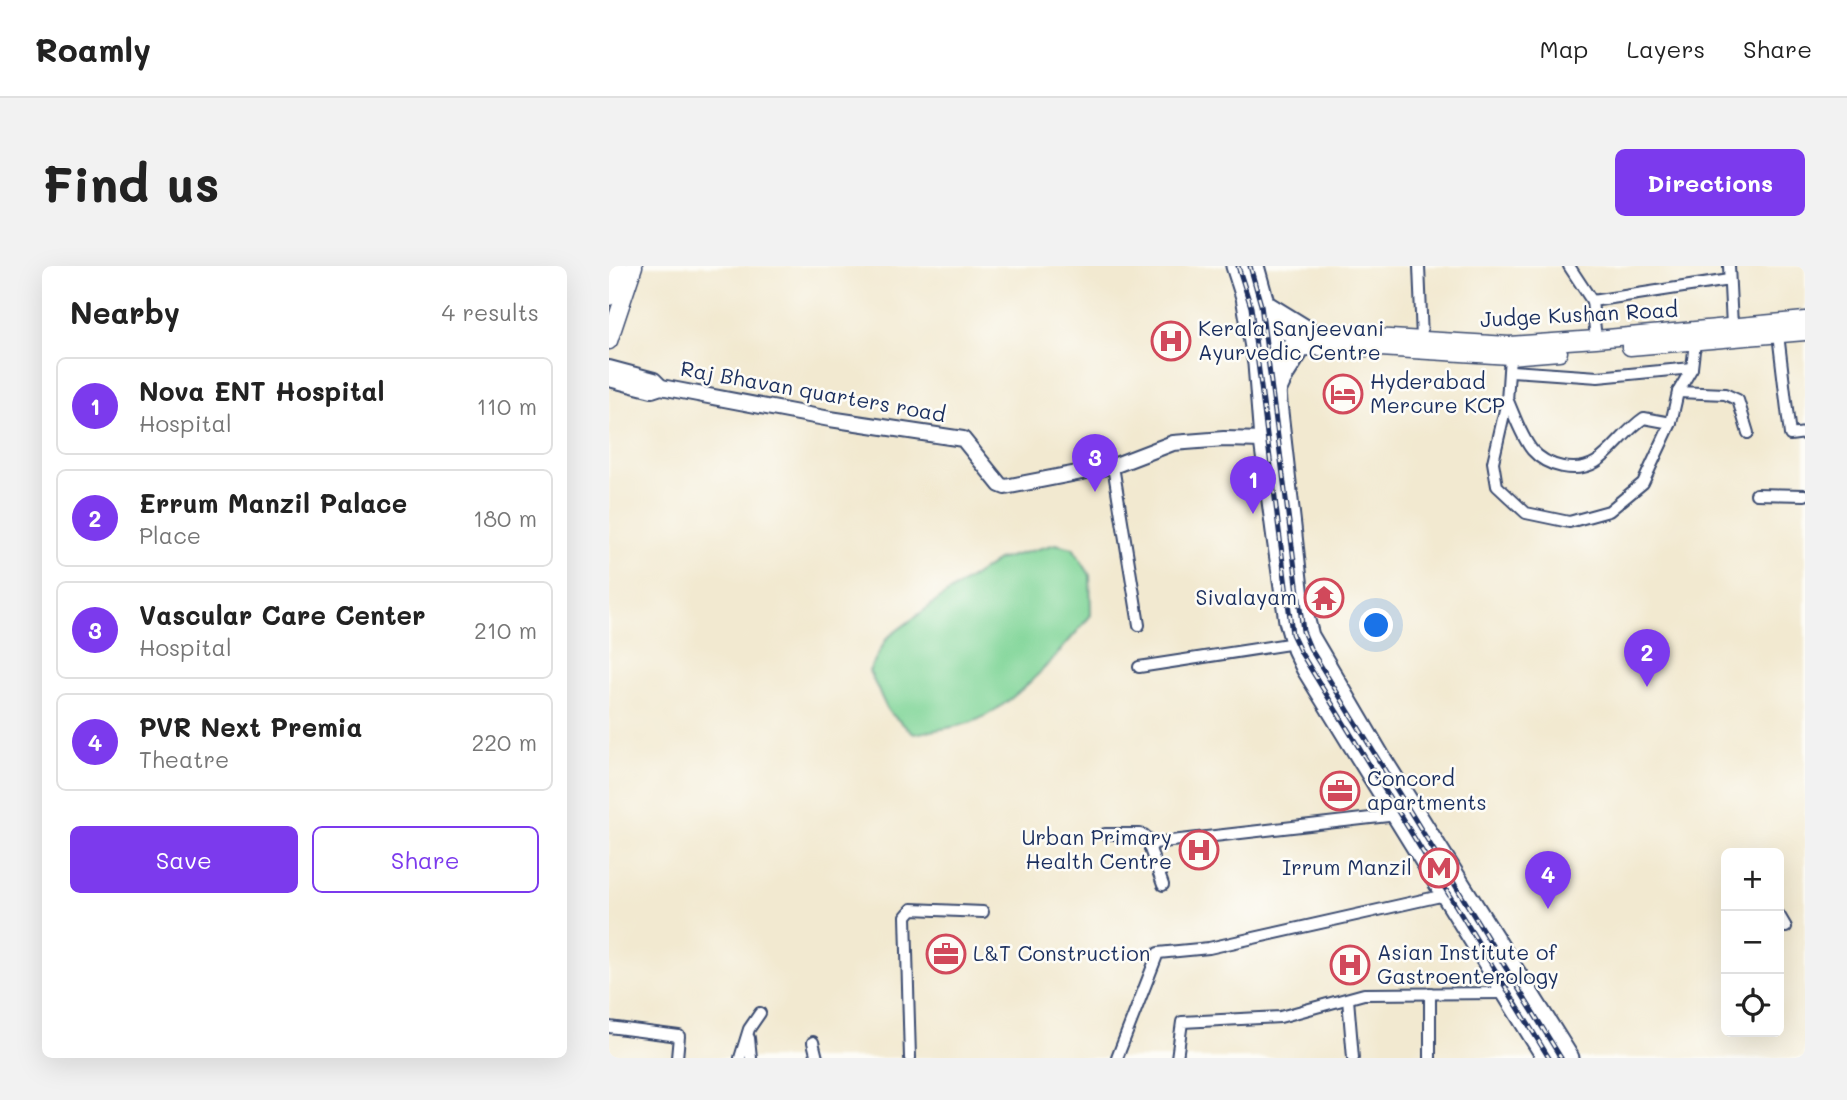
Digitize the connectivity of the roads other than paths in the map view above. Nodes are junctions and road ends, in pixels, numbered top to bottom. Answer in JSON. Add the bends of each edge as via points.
{"nodes":[{"id":1,"x":619,"y":266,"type":"edge"},
{"id":2,"x":634,"y":266,"type":"edge"},
{"id":3,"x":1236,"y":266,"type":"edge"},
{"id":4,"x":1254,"y":266,"type":"edge"},
{"id":5,"x":1419,"y":266,"type":"edge"},
{"id":6,"x":1569,"y":266,"type":"edge"},
{"id":7,"x":1729,"y":266,"type":"edge"},
{"id":8,"x":1729,"y":280,"type":"junction"},
{"id":9,"x":609,"y":296,"type":"edge"},
{"id":10,"x":1592,"y":301,"type":"junction"},
{"id":11,"x":1264,"y":304,"type":"junction"},
{"id":12,"x":1805,"y":320,"type":"edge"},
{"id":13,"x":1732,"y":326,"type":"junction"},
{"id":14,"x":1805,"y":332,"type":"edge"},
{"id":15,"x":1778,"y":334,"type":"junction"},
{"id":16,"x":1422,"y":339,"type":"junction"},
{"id":17,"x":1596,"y":339,"type":"junction"},
{"id":18,"x":1289,"y":340,"type":"junction"},
{"id":19,"x":609,"y":341,"type":"edge"},
{"id":20,"x":1695,"y":342,"type":"junction"},
{"id":21,"x":1511,"y":364,"type":"junction"},
{"id":22,"x":609,"y":368,"type":"edge"},
{"id":23,"x":1692,"y":368,"type":"junction"},
{"id":24,"x":609,"y":379,"type":"edge"},
{"id":25,"x":661,"y":387,"type":"junction"},
{"id":26,"x":1276,"y":392,"type":"junction"},
{"id":27,"x":1678,"y":392,"type":"junction"},
{"id":28,"x":1507,"y":401,"type":"junction"},
{"id":29,"x":1671,"y":423,"type":"junction"},
{"id":30,"x":1748,"y":433,"type":"dead end"},
{"id":31,"x":1805,"y":433,"type":"edge"},
{"id":32,"x":1264,"y":440,"type":"junction"},
{"id":33,"x":1113,"y":466,"type":"junction"},
{"id":34,"x":1756,"y":494,"type":"dead end"},
{"id":35,"x":1805,"y":495,"type":"edge"},
{"id":36,"x":1139,"y":625,"type":"dead end"},
{"id":37,"x":1295,"y":643,"type":"junction"},
{"id":38,"x":1139,"y":667,"type":"dead end"},
{"id":39,"x":1334,"y":697,"type":"junction"},
{"id":40,"x":1397,"y":815,"type":"junction"},
{"id":41,"x":1105,"y":834,"type":"dead end"},
{"id":42,"x":1153,"y":843,"type":"junction"},
{"id":43,"x":1163,"y":885,"type":"dead end"},
{"id":44,"x":1445,"y":895,"type":"junction"},
{"id":45,"x":983,"y":912,"type":"dead end"},
{"id":46,"x":1784,"y":924,"type":"edge"},
{"id":47,"x":1786,"y":927,"type":"dead end"},
{"id":48,"x":1430,"y":993,"type":"junction"},
{"id":49,"x":1505,"y":993,"type":"junction"},
{"id":50,"x":1349,"y":999,"type":"junction"},
{"id":51,"x":760,"y":1013,"type":"dead end"},
{"id":52,"x":609,"y":1027,"type":"edge"},
{"id":53,"x":749,"y":1029,"type":"junction"},
{"id":54,"x":813,"y":1042,"type":"dead end"},
{"id":55,"x":677,"y":1058,"type":"edge"},
{"id":56,"x":740,"y":1058,"type":"edge"},
{"id":57,"x":751,"y":1058,"type":"edge"},
{"id":58,"x":817,"y":1058,"type":"edge"},
{"id":59,"x":910,"y":1058,"type":"edge"},
{"id":60,"x":1117,"y":1058,"type":"edge"},
{"id":61,"x":1177,"y":1058,"type":"edge"},
{"id":62,"x":1353,"y":1058,"type":"edge"},
{"id":63,"x":1430,"y":1058,"type":"edge"},
{"id":64,"x":1546,"y":1058,"type":"edge"},
{"id":65,"x":1569,"y":1058,"type":"edge"}],
"edges":[{"from":1,"to":9,"type":"main road"},
{"from":2,"to":19,"type":"main road"},
{"from":3,"to":32,"type":"highway","via":[[1258,364]]},
{"from":4,"to":11,"type":"highway"},
{"from":5,"to":16,"type":"street"},
{"from":6,"to":10,"type":"street"},
{"from":7,"to":8,"type":"street"},
{"from":8,"to":10,"type":"street"},
{"from":8,"to":13,"type":"street"},
{"from":10,"to":17,"type":"street"},
{"from":11,"to":18,"type":"highway"},
{"from":11,"to":18,"type":"highway"},
{"from":12,"to":13,"type":"main road","name":"Judge Kushan Road"},
{"from":13,"to":17,"type":"main road","name":"Judge Kushan Road"},
{"from":14,"to":15,"type":"main road","name":"Judge Kushan Road"},
{"from":15,"to":20,"type":"main road","name":"Judge Kushan Road"},
{"from":15,"to":31,"type":"street","via":[[1790,435]]},
{"from":16,"to":17,"type":"main road","name":"Judge Kushan Road","via":[[1509,345]]},
{"from":16,"to":18,"type":"main road","name":"Judge Kushan Road"},
{"from":18,"to":21,"type":"main road","name":"Judge Kushan Road"},
{"from":18,"to":26,"type":"highway"},
{"from":18,"to":26,"type":"highway"},
{"from":20,"to":21,"type":"main road","name":"Judge Kushan Road"},
{"from":20,"to":23,"type":"street"},
{"from":21,"to":23,"type":"street","via":[[1598,377]]},
{"from":21,"to":28,"type":"street"},
{"from":22,"to":25,"type":"street","name":"Raj Bhavan quarters road","via":[[654,380]]},
{"from":23,"to":27,"type":"street"},
{"from":24,"to":25,"type":"street","name":"Raj Bhavan quarters road","via":[[653,390]]},
{"from":25,"to":33,"type":"street","name":"Raj Bhavan quarters road","via":[[963,439],[1005,487]]},
{"from":26,"to":39,"type":"highway","via":[[1303,620]]},
{"from":27,"to":29,"type":"street"},
{"from":27,"to":30,"type":"street","via":[[1725,394],[1738,400]]},
{"from":28,"to":29,"type":"street","via":[[1533,452],[1561,468],[1598,461],[1644,418]]},
{"from":28,"to":29,"type":"street","via":[[1493,462],[1497,486],[1526,513],[1569,522],[1609,511],[1643,483]]},
{"from":32,"to":33,"type":"street","name":"Raj Bhavan quarters road","via":[[1173,443]]},
{"from":32,"to":37,"type":"highway"},
{"from":33,"to":36,"type":"street"},
{"from":34,"to":35,"type":"street"},
{"from":37,"to":38,"type":"street"},
{"from":37,"to":39,"type":"highway","via":[[1306,668]]},
{"from":39,"to":40,"type":"highway"},
{"from":39,"to":65,"type":"highway"},
{"from":40,"to":42,"type":"street"},
{"from":40,"to":44,"type":"highway"},
{"from":41,"to":42,"type":"street","via":[[1140,834]]},
{"from":42,"to":43,"type":"street","via":[[1150,849]]},
{"from":44,"to":49,"type":"highway"},
{"from":44,"to":60,"type":"street","via":[[1209,947],[1158,953]]},
{"from":45,"to":59,"type":"street","via":[[912,909],[906,916]]},
{"from":46,"to":47,"type":"street"},
{"from":48,"to":49,"type":"street"},
{"from":48,"to":50,"type":"street","via":[[1364,994]]},
{"from":48,"to":63,"type":"street"},
{"from":49,"to":64,"type":"highway"},
{"from":50,"to":61,"type":"street","via":[[1280,1017],[1182,1022]]},
{"from":50,"to":62,"type":"street"},
{"from":51,"to":53,"type":"street"},
{"from":52,"to":55,"type":"street","via":[[679,1036]]},
{"from":53,"to":56,"type":"street"},
{"from":53,"to":57,"type":"street"},
{"from":54,"to":58,"type":"street"}]}
